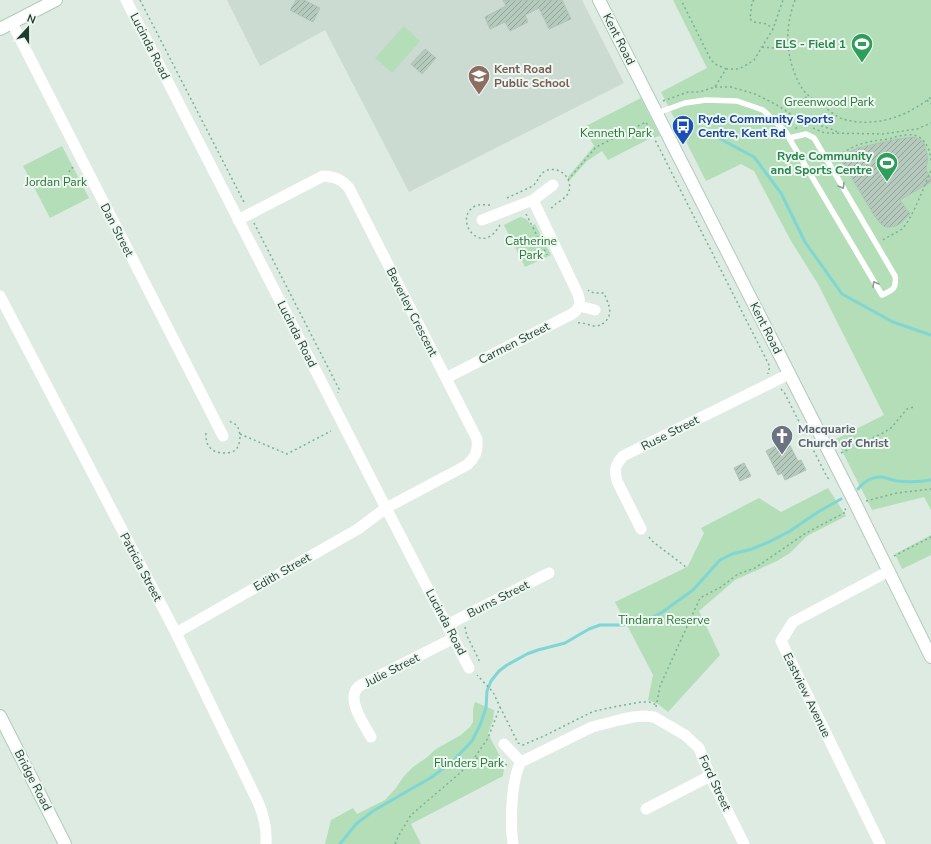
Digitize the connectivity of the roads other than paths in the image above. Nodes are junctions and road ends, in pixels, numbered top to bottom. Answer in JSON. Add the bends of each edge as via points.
{"nodes":[{"id":1,"x":56,"y":0,"type":"edge"},
{"id":2,"x":126,"y":0,"type":"edge"},
{"id":3,"x":599,"y":0,"type":"edge"},
{"id":4,"x":12,"y":23,"type":"junction"},
{"id":5,"x":0,"y":29,"type":"edge"},
{"id":6,"x":654,"y":109,"type":"junction"},
{"id":7,"x":790,"y":138,"type":"junction"},
{"id":8,"x":553,"y":186,"type":"dead end"},
{"id":9,"x":532,"y":200,"type":"junction"},
{"id":10,"x":238,"y":220,"type":"junction"},
{"id":11,"x":482,"y":220,"type":"dead end"},
{"id":12,"x":0,"y":296,"type":"edge"},
{"id":13,"x":579,"y":306,"type":"junction"},
{"id":14,"x":595,"y":310,"type":"dead end"},
{"id":15,"x":789,"y":374,"type":"junction"},
{"id":16,"x":446,"y":378,"type":"junction"},
{"id":17,"x":223,"y":436,"type":"dead end"},
{"id":18,"x":386,"y":508,"type":"junction"},
{"id":19,"x":641,"y":529,"type":"road end"},
{"id":20,"x":889,"y":571,"type":"junction"},
{"id":21,"x":549,"y":573,"type":"dead end"},
{"id":22,"x":447,"y":625,"type":"junction"},
{"id":23,"x":176,"y":633,"type":"junction"},
{"id":24,"x":454,"y":638,"type":"junction"},
{"id":25,"x":931,"y":657,"type":"edge"},
{"id":26,"x":473,"y":670,"type":"road end"},
{"id":27,"x":0,"y":716,"type":"edge"},
{"id":28,"x":371,"y":737,"type":"dead end"},
{"id":29,"x":504,"y":744,"type":"dead end"},
{"id":30,"x":519,"y":765,"type":"junction"},
{"id":31,"x":710,"y":776,"type":"junction"},
{"id":32,"x":646,"y":809,"type":"dead end"},
{"id":33,"x":65,"y":844,"type":"edge"},
{"id":34,"x":266,"y":844,"type":"edge"},
{"id":35,"x":513,"y":844,"type":"edge"},
{"id":36,"x":744,"y":844,"type":"edge"},
{"id":37,"x":880,"y":844,"type":"edge"}],
"edges":[{"from":1,"to":4,"type":"street"},
{"from":2,"to":10,"type":"street","name":"Lucinda Road"},
{"from":3,"to":6,"type":"street","name":"Kent Road"},
{"from":4,"to":5,"type":"street"},
{"from":4,"to":17,"type":"street","name":"Dan Street"},
{"from":6,"to":7,"type":"lane","via":[[706,100],[736,102],[763,110]]},
{"from":6,"to":15,"type":"street","name":"Kent Road"},
{"from":7,"to":7,"type":"lane","one_way":true,"via":[[806,134],[814,138],[895,276],[896,283],[893,289],[882,295]]},
{"from":8,"to":9,"type":"street"},
{"from":9,"to":11,"type":"street"},
{"from":9,"to":13,"type":"street","via":[[578,294]]},
{"from":10,"to":16,"type":"street","name":"Beverley Crescent","via":[[323,176],[343,181],[349,188]]},
{"from":10,"to":18,"type":"street","name":"Lucinda Road"},
{"from":12,"to":23,"type":"street","name":"Patricia Street"},
{"from":13,"to":14,"type":"street"},
{"from":13,"to":16,"type":"street","name":"Carmen Street","via":[[572,314]]},
{"from":15,"to":19,"type":"street","name":"Ruse Street","via":[[623,456],[616,464],[615,473]]},
{"from":15,"to":20,"type":"street","name":"Kent Road"},
{"from":16,"to":18,"type":"street","name":"Beverley Crescent","via":[[478,439],[475,458],[467,465]]},
{"from":18,"to":22,"type":"street","name":"Lucinda Road"},
{"from":18,"to":23,"type":"street","name":"Edith Street","via":[[358,529]]},
{"from":20,"to":25,"type":"street","name":"Kent Road"},
{"from":20,"to":37,"type":"street","name":"Eastview Avenue","via":[[793,622],[781,641]]},
{"from":21,"to":22,"type":"street","name":"Burns Street"},
{"from":22,"to":24,"type":"street","name":"Lucinda Road"},
{"from":23,"to":34,"type":"street","name":"Patricia Street","via":[[258,802],[265,821]]},
{"from":24,"to":26,"type":"street","name":"Lucinda Road"},
{"from":24,"to":28,"type":"street","name":"Julie Street","via":[[363,684],[356,690],[353,701]]},
{"from":27,"to":33,"type":"street","name":"Bridge Road"},
{"from":29,"to":30,"type":"street"},
{"from":30,"to":31,"type":"street","name":"Ford Street","via":[[592,728],[644,716],[654,717],[685,735],[699,748]]},
{"from":30,"to":35,"type":"street","via":[[513,791]]},
{"from":31,"to":32,"type":"street"},
{"from":31,"to":36,"type":"street","name":"Ford Street"}]}
